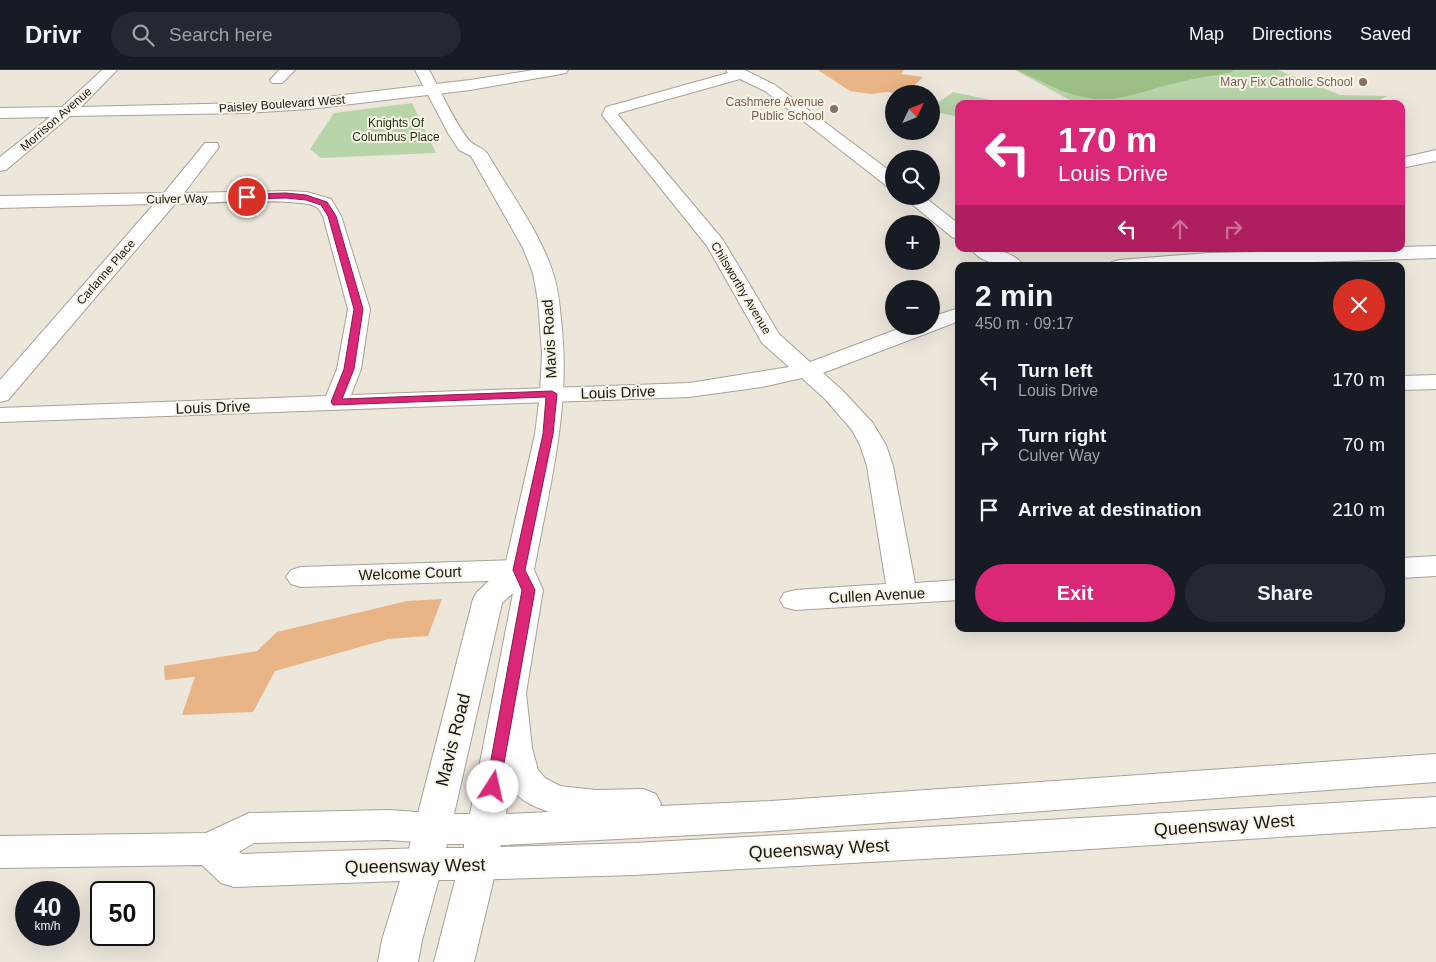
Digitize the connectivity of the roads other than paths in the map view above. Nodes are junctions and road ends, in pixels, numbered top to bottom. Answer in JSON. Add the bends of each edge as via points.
{"nodes":[{"id":1,"x":110,"y":70,"type":"edge"},
{"id":2,"x":546,"y":70,"type":"edge"},
{"id":3,"x":561,"y":70,"type":"edge"},
{"id":4,"x":738,"y":72,"type":"edge"},
{"id":5,"x":428,"y":80,"type":"edge"},
{"id":6,"x":449,"y":81,"type":"junction"},
{"id":7,"x":460,"y":102,"type":"dead end"},
{"id":8,"x":0,"y":106,"type":"edge"},
{"id":9,"x":70,"y":108,"type":"junction"},
{"id":10,"x":0,"y":113,"type":"edge"},
{"id":11,"x":211,"y":147,"type":"dead end"},
{"id":12,"x":1436,"y":155,"type":"edge"},
{"id":13,"x":1405,"y":162,"type":"edge"},
{"id":14,"x":0,"y":166,"type":"edge"},
{"id":15,"x":885,"y":176,"type":"edge"},
{"id":16,"x":169,"y":199,"type":"junction"},
{"id":17,"x":0,"y":202,"type":"edge"},
{"id":18,"x":923,"y":205,"type":"edge"},
{"id":19,"x":955,"y":230,"type":"edge"},
{"id":20,"x":987,"y":252,"type":"edge"},
{"id":21,"x":1436,"y":252,"type":"edge"},
{"id":22,"x":1205,"y":254,"type":"edge"},
{"id":23,"x":1006,"y":262,"type":"edge"},
{"id":24,"x":1148,"y":262,"type":"edge"},
{"id":25,"x":955,"y":315,"type":"edge"},
{"id":26,"x":940,"y":321,"type":"edge"},
{"id":27,"x":903,"y":335,"type":"edge"},
{"id":28,"x":805,"y":370,"type":"junction"},
{"id":29,"x":1436,"y":382,"type":"edge"},
{"id":30,"x":1405,"y":383,"type":"edge"},
{"id":31,"x":552,"y":394,"type":"junction"},
{"id":32,"x":0,"y":395,"type":"edge"},
{"id":33,"x":336,"y":402,"type":"junction"},
{"id":34,"x":0,"y":415,"type":"edge"},
{"id":35,"x":1436,"y":566,"type":"edge"},
{"id":36,"x":1405,"y":568,"type":"edge"},
{"id":37,"x":519,"y":570,"type":"junction"},
{"id":38,"x":301,"y":577,"type":"dead end"},
{"id":39,"x":955,"y":590,"type":"edge"},
{"id":40,"x":902,"y":593,"type":"junction"},
{"id":41,"x":795,"y":600,"type":"dead end"},
{"id":42,"x":510,"y":694,"type":"junction"},
{"id":43,"x":1436,"y":768,"type":"edge"},
{"id":44,"x":1436,"y":812,"type":"edge"},
{"id":45,"x":771,"y":816,"type":"junction"},
{"id":46,"x":432,"y":828,"type":"junction"},
{"id":47,"x":482,"y":847,"type":"junction"},
{"id":48,"x":210,"y":849,"type":"junction"},
{"id":49,"x":0,"y":852,"type":"edge"},
{"id":50,"x":424,"y":864,"type":"junction"},
{"id":51,"x":398,"y":962,"type":"edge"},
{"id":52,"x":454,"y":962,"type":"edge"}],
"edges":[{"from":1,"to":9,"type":"street","name":"Morrison Avenue"},
{"from":2,"to":6,"type":"street","name":"Paisley Boulevard West"},
{"from":3,"to":6,"type":"street","name":"Paisley Boulevard West","via":[[522,78]]},
{"from":4,"to":15,"type":"street","via":[[770,88]]},
{"from":4,"to":28,"type":"street","name":"Chilsworthy Avenue","via":[[612,110],[610,115],[716,244],[770,338]]},
{"from":5,"to":6,"type":"street","name":"Paisley Boulevard West"},
{"from":5,"to":9,"type":"street","name":"Paisley Boulevard West","via":[[297,105]]},
{"from":5,"to":31,"type":"street","name":"Mavis Road","via":[[465,146],[480,146],[543,273],[553,352]]},
{"from":6,"to":7,"type":"street"},
{"from":8,"to":9,"type":"street","name":"Paisley Boulevard West"},
{"from":9,"to":10,"type":"street","name":"Paisley Boulevard West"},
{"from":9,"to":14,"type":"street","name":"Morrison Avenue"},
{"from":11,"to":16,"type":"street","name":"Carlanne Place"},
{"from":12,"to":13,"type":"street"},
{"from":16,"to":17,"type":"street","name":"Culver Way"},
{"from":16,"to":32,"type":"street","name":"Carlanne Place"},
{"from":16,"to":33,"type":"street","name":"Culver Way","via":[[286,196],[306,197],[324,203],[332,216],[359,309],[349,369]]},
{"from":18,"to":19,"type":"street"},
{"from":20,"to":23,"type":"street"},
{"from":21,"to":22,"type":"street"},
{"from":22,"to":24,"type":"street"},
{"from":25,"to":26,"type":"street"},
{"from":27,"to":28,"type":"street","name":"Louis Drive"},
{"from":28,"to":31,"type":"street","name":"Louis Drive","via":[[689,390]]},
{"from":28,"to":40,"type":"street","name":"Chilsworthy Avenue","via":[[850,410],[873,445],[880,466]]},
{"from":29,"to":30,"type":"street"},
{"from":31,"to":33,"type":"street","name":"Louis Drive"},
{"from":31,"to":37,"type":"street","name":"Mavis Road","via":[[548,434]]},
{"from":33,"to":34,"type":"street","name":"Louis Drive"},
{"from":35,"to":36,"type":"street"},
{"from":37,"to":38,"type":"street","name":"Welcome Court"},
{"from":37,"to":42,"type":"street","via":[[528,590]]},
{"from":37,"to":46,"type":"street","name":"Mavis Road","via":[[488,599]]},
{"from":39,"to":40,"type":"street","name":"Cullen Avenue"},
{"from":40,"to":41,"type":"street","name":"Cullen Avenue"},
{"from":42,"to":45,"type":"street","via":[[523,776],[545,798],[593,805],[701,804]]},
{"from":42,"to":47,"type":"street"},
{"from":43,"to":45,"type":"street","name":"Queensway West"},
{"from":44,"to":47,"type":"street","name":"Queensway West","via":[[905,845]]},
{"from":45,"to":47,"type":"street","name":"Queensway West"},
{"from":46,"to":47,"type":"street","name":"Queensway West"},
{"from":46,"to":48,"type":"street","name":"Queensway West","via":[[388,825],[249,828]]},
{"from":46,"to":50,"type":"street","name":"Mavis Road"},
{"from":47,"to":50,"type":"street","name":"Queensway West"},
{"from":47,"to":52,"type":"street"},
{"from":48,"to":49,"type":"street","name":"Queensway West"},
{"from":48,"to":50,"type":"street","name":"Queensway West","via":[[234,871]]},
{"from":50,"to":51,"type":"street","name":"Mavis Road"}]}
